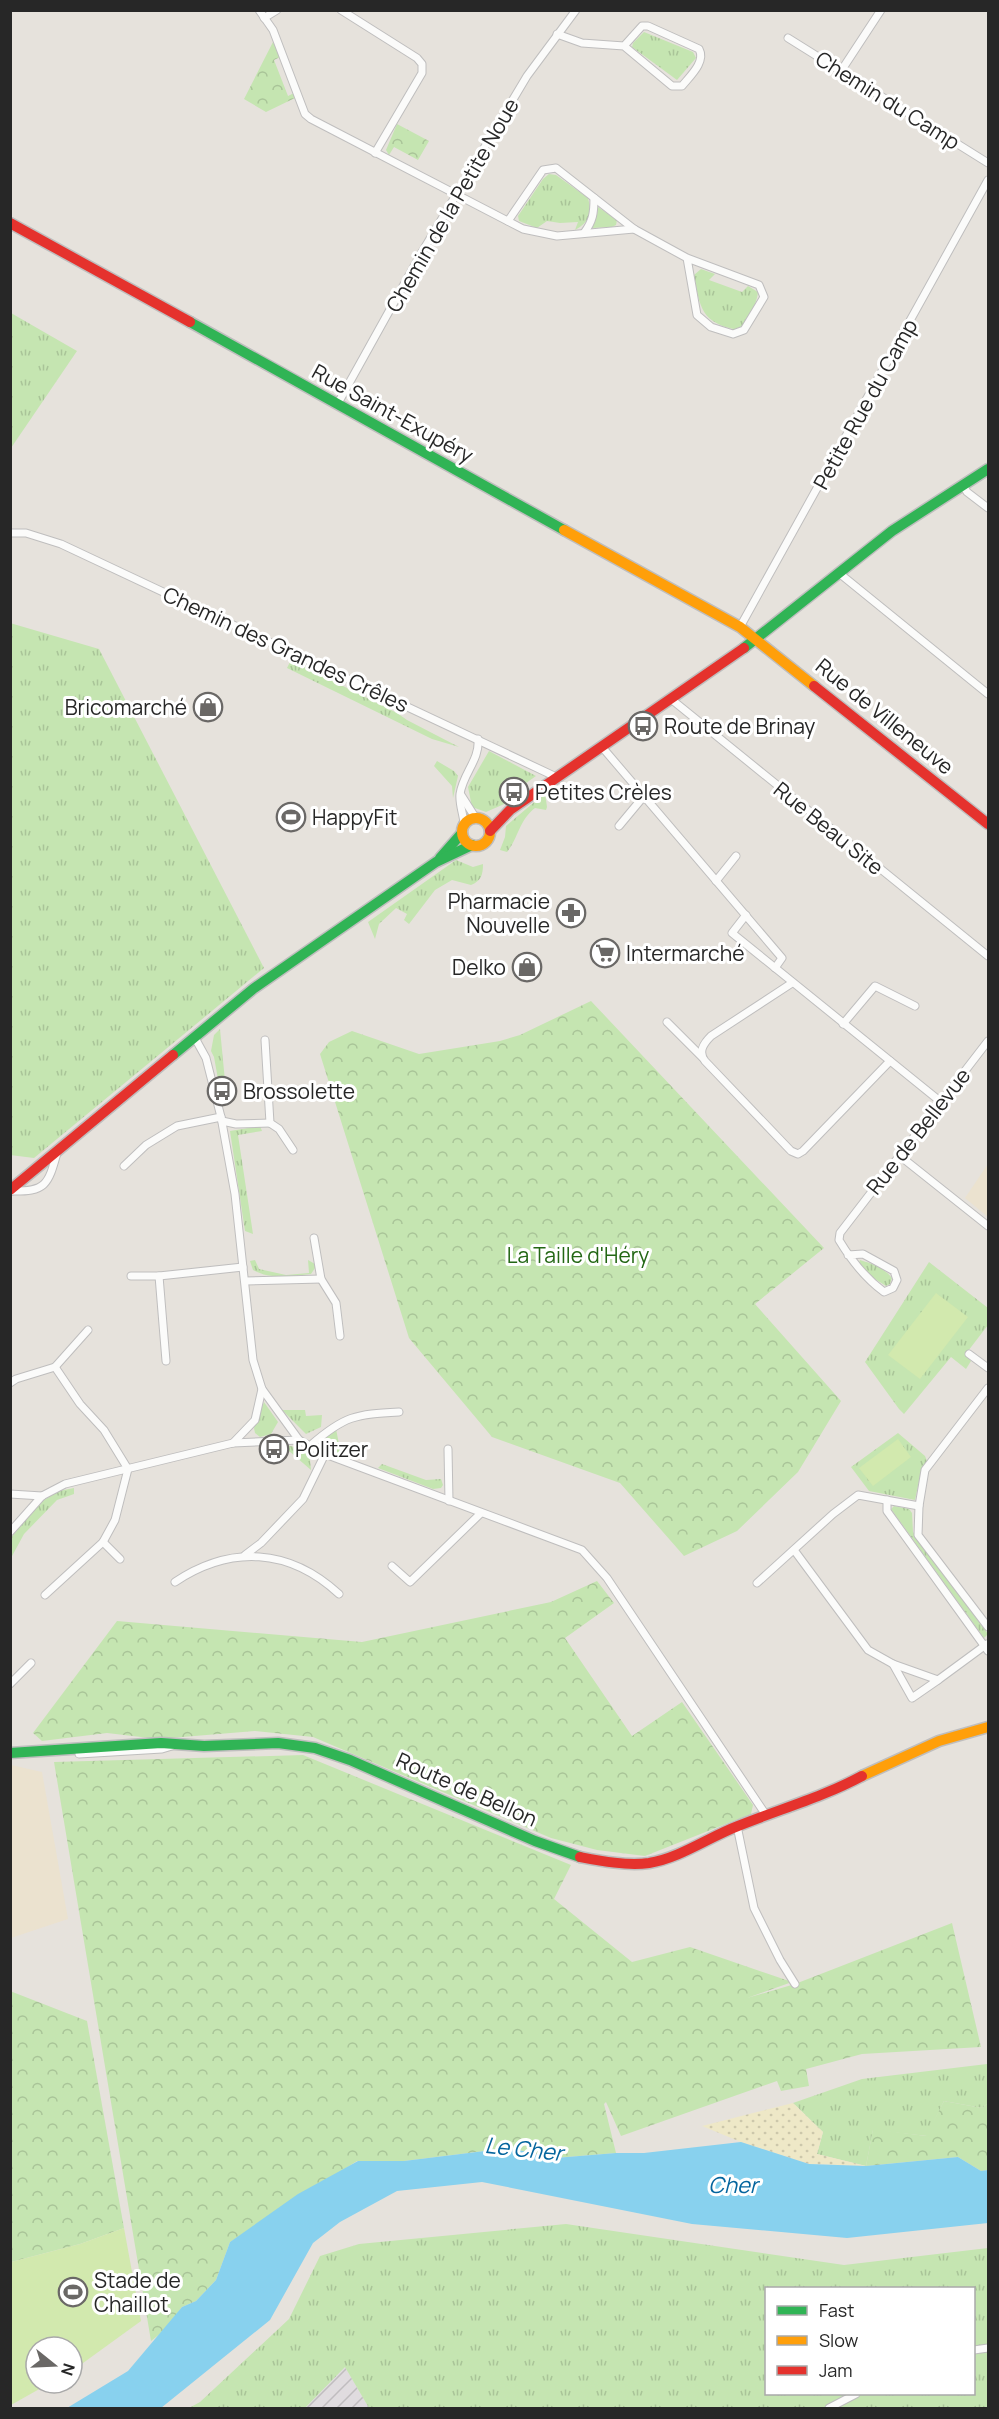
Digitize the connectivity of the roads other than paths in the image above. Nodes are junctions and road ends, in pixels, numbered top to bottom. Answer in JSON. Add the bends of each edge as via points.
{"nodes":[{"id":1,"x":259,"y":10,"type":"edge"},
{"id":2,"x":277,"y":10,"type":"edge"},
{"id":3,"x":340,"y":10,"type":"edge"},
{"id":4,"x":576,"y":10,"type":"edge"},
{"id":5,"x":881,"y":10,"type":"edge"},
{"id":6,"x":264,"y":18,"type":"junction"},
{"id":7,"x":557,"y":34,"type":"junction"},
{"id":8,"x":788,"y":38,"type":"dead end"},
{"id":9,"x":624,"y":46,"type":"junction"},
{"id":10,"x":841,"y":71,"type":"junction"},
{"id":11,"x":375,"y":153,"type":"junction"},
{"id":12,"x":988,"y":163,"type":"edge"},
{"id":13,"x":988,"y":180,"type":"edge"},
{"id":14,"x":456,"y":195,"type":"junction"},
{"id":15,"x":594,"y":198,"type":"junction"},
{"id":16,"x":508,"y":221,"type":"junction"},
{"id":17,"x":10,"y":223,"type":"edge"},
{"id":18,"x":634,"y":229,"type":"junction"},
{"id":19,"x":584,"y":232,"type":"junction"},
{"id":20,"x":687,"y":258,"type":"junction"},
{"id":21,"x":337,"y":405,"type":"junction"},
{"id":22,"x":988,"y":469,"type":"edge"},
{"id":23,"x":963,"y":485,"type":"junction"},
{"id":24,"x":988,"y":508,"type":"edge"},
{"id":25,"x":10,"y":533,"type":"edge"},
{"id":26,"x":839,"y":573,"type":"junction"},
{"id":27,"x":740,"y":627,"type":"junction"},
{"id":28,"x":756,"y":640,"type":"junction"},
{"id":29,"x":988,"y":694,"type":"edge"},
{"id":30,"x":671,"y":699,"type":"junction"},
{"id":31,"x":478,"y":739,"type":"junction"},
{"id":32,"x":602,"y":747,"type":"junction"},
{"id":33,"x":556,"y":779,"type":"junction"},
{"id":34,"x":460,"y":793,"type":"junction"},
{"id":35,"x":644,"y":796,"type":"junction"},
{"id":36,"x":510,"y":810,"type":"junction"},
{"id":37,"x":479,"y":818,"type":"junction"},
{"id":38,"x":988,"y":824,"type":"edge"},
{"id":39,"x":619,"y":826,"type":"dead end"},
{"id":40,"x":463,"y":828,"type":"junction"},
{"id":41,"x":490,"y":831,"type":"junction"},
{"id":42,"x":472,"y":845,"type":"junction"},
{"id":43,"x":736,"y":856,"type":"dead end"},
{"id":44,"x":436,"y":862,"type":"junction"},
{"id":45,"x":717,"y":881,"type":"junction"},
{"id":46,"x":746,"y":915,"type":"junction"},
{"id":47,"x":988,"y":956,"type":"edge"},
{"id":48,"x":774,"y":968,"type":"junction"},
{"id":49,"x":792,"y":983,"type":"junction"},
{"id":50,"x":915,"y":1006,"type":"dead end"},
{"id":51,"x":667,"y":1022,"type":"dead end"},
{"id":52,"x":843,"y":1024,"type":"junction"},
{"id":53,"x":195,"y":1038,"type":"junction"},
{"id":54,"x":265,"y":1041,"type":"dead end"},
{"id":55,"x":988,"y":1041,"type":"edge"},
{"id":56,"x":702,"y":1057,"type":"junction"},
{"id":57,"x":890,"y":1061,"type":"junction"},
{"id":58,"x":941,"y":1102,"type":"junction"},
{"id":59,"x":221,"y":1119,"type":"junction"},
{"id":60,"x":270,"y":1123,"type":"junction"},
{"id":61,"x":293,"y":1150,"type":"dead end"},
{"id":62,"x":57,"y":1153,"type":"junction"},
{"id":63,"x":900,"y":1156,"type":"junction"},
{"id":64,"x":124,"y":1166,"type":"dead end"},
{"id":65,"x":10,"y":1190,"type":"edge"},
{"id":66,"x":988,"y":1226,"type":"edge"},
{"id":67,"x":314,"y":1238,"type":"dead end"},
{"id":68,"x":848,"y":1255,"type":"junction"},
{"id":69,"x":243,"y":1267,"type":"junction"},
{"id":70,"x":131,"y":1276,"type":"dead end"},
{"id":71,"x":159,"y":1276,"type":"junction"},
{"id":72,"x":321,"y":1279,"type":"junction"},
{"id":73,"x":245,"y":1281,"type":"junction"},
{"id":74,"x":88,"y":1330,"type":"dead end"},
{"id":75,"x":340,"y":1336,"type":"dead end"},
{"id":76,"x":969,"y":1354,"type":"dead end"},
{"id":77,"x":166,"y":1361,"type":"dead end"},
{"id":78,"x":54,"y":1367,"type":"junction"},
{"id":79,"x":988,"y":1368,"type":"edge"},
{"id":80,"x":10,"y":1383,"type":"edge"},
{"id":81,"x":988,"y":1388,"type":"edge"},
{"id":82,"x":262,"y":1389,"type":"junction"},
{"id":83,"x":399,"y":1412,"type":"dead end"},
{"id":84,"x":298,"y":1440,"type":"junction"},
{"id":85,"x":233,"y":1443,"type":"junction"},
{"id":86,"x":310,"y":1445,"type":"junction"},
{"id":87,"x":448,"y":1449,"type":"dead end"},
{"id":88,"x":325,"y":1454,"type":"junction"},
{"id":89,"x":128,"y":1469,"type":"junction"},
{"id":90,"x":10,"y":1494,"type":"edge"},
{"id":91,"x":42,"y":1496,"type":"junction"},
{"id":92,"x":887,"y":1500,"type":"junction"},
{"id":93,"x":449,"y":1501,"type":"junction"},
{"id":94,"x":920,"y":1506,"type":"junction"},
{"id":95,"x":481,"y":1513,"type":"junction"},
{"id":96,"x":10,"y":1532,"type":"edge"},
{"id":97,"x":103,"y":1542,"type":"junction"},
{"id":98,"x":261,"y":1543,"type":"junction"},
{"id":99,"x":794,"y":1550,"type":"junction"},
{"id":100,"x":245,"y":1555,"type":"junction"},
{"id":101,"x":271,"y":1556,"type":"junction"},
{"id":102,"x":120,"y":1559,"type":"dead end"},
{"id":103,"x":392,"y":1566,"type":"dead end"},
{"id":104,"x":175,"y":1582,"type":"dead end"},
{"id":105,"x":757,"y":1582,"type":"dead end"},
{"id":106,"x":45,"y":1594,"type":"dead end"},
{"id":107,"x":339,"y":1594,"type":"dead end"},
{"id":108,"x":988,"y":1627,"type":"edge"},
{"id":109,"x":987,"y":1647,"type":"edge"},
{"id":110,"x":31,"y":1663,"type":"dead end"},
{"id":111,"x":893,"y":1664,"type":"junction"},
{"id":112,"x":938,"y":1680,"type":"junction"},
{"id":113,"x":10,"y":1684,"type":"edge"},
{"id":114,"x":988,"y":1727,"type":"edge"},
{"id":115,"x":10,"y":1754,"type":"edge"},
{"id":116,"x":766,"y":1815,"type":"junction"},
{"id":117,"x":738,"y":1826,"type":"junction"},
{"id":118,"x":795,"y":1984,"type":"dead end"},
{"id":119,"x":854,"y":2395,"type":"edge"},
{"id":120,"x":829,"y":2409,"type":"edge"}],
"edges":[{"from":1,"to":6,"type":"street"},
{"from":2,"to":6,"type":"street"},
{"from":3,"to":11,"type":"street","via":[[422,64],[422,73]]},
{"from":4,"to":7,"type":"street","name":"Chemin de la Petite Noue"},
{"from":5,"to":10,"type":"street"},
{"from":6,"to":11,"type":"street","via":[[273,30],[305,114]]},
{"from":7,"to":9,"type":"street","via":[[582,43]]},
{"from":7,"to":14,"type":"street","name":"Chemin de la Petite Noue","via":[[527,76]]},
{"from":8,"to":10,"type":"street","name":"Chemin du Camp"},
{"from":9,"to":9,"type":"street","via":[[677,87],[702,60],[699,49],[648,26],[642,26]]},
{"from":10,"to":12,"type":"street","name":"Chemin du Camp"},
{"from":11,"to":14,"type":"street"},
{"from":13,"to":27,"type":"street","name":"Petite Rue du Camp"},
{"from":14,"to":16,"type":"street"},
{"from":14,"to":21,"type":"street","name":"Chemin de la Petite Noue"},
{"from":15,"to":16,"type":"street","via":[[556,168],[543,170]]},
{"from":15,"to":18,"type":"street"},
{"from":15,"to":19,"type":"street","via":[[594,213]]},
{"from":16,"to":19,"type":"street","via":[[523,229],[557,236]]},
{"from":17,"to":21,"type":"street","name":"Rue Saint-Exupéry"},
{"from":18,"to":19,"type":"street"},
{"from":18,"to":20,"type":"street"},
{"from":20,"to":20,"type":"street","via":[[697,315],[711,327],[733,334],[744,330],[764,297],[759,285]]},
{"from":21,"to":27,"type":"street","name":"Rue Saint-Exupéry"},
{"from":22,"to":23,"type":"street"},
{"from":23,"to":24,"type":"street"},
{"from":23,"to":26,"type":"street","via":[[892,531]]},
{"from":25,"to":31,"type":"street","name":"Chemin des Grandes Crêles","via":[[26,533],[61,544]]},
{"from":26,"to":28,"type":"street"},
{"from":26,"to":29,"type":"street"},
{"from":27,"to":28,"type":"street","name":"Rue Saint-Exupéry"},
{"from":28,"to":30,"type":"street"},
{"from":28,"to":38,"type":"street","name":"Rue de Villeneuve"},
{"from":30,"to":32,"type":"street"},
{"from":30,"to":47,"type":"street","name":"Rue Beau Site"},
{"from":31,"to":33,"type":"street","name":"Chemin des Grandes Crêles"},
{"from":31,"to":34,"type":"street","via":[[476,759]]},
{"from":32,"to":33,"type":"street"},
{"from":32,"to":35,"type":"street"},
{"from":33,"to":36,"type":"street"},
{"from":34,"to":37,"type":"street"},
{"from":34,"to":40,"type":"street"},
{"from":35,"to":39,"type":"street"},
{"from":35,"to":45,"type":"street"},
{"from":36,"to":37,"type":"street"},
{"from":36,"to":41,"type":"street"},
{"from":37,"to":40,"type":"street"},
{"from":37,"to":41,"type":"street"},
{"from":40,"to":42,"type":"street","via":[[465,841]]},
{"from":40,"to":44,"type":"street"},
{"from":41,"to":42,"type":"street","via":[[483,844]]},
{"from":42,"to":44,"type":"street"},
{"from":43,"to":45,"type":"street"},
{"from":44,"to":53,"type":"street","via":[[253,989]]},
{"from":45,"to":46,"type":"street"},
{"from":46,"to":48,"type":"street","via":[[782,958]]},
{"from":46,"to":48,"type":"street","via":[[732,933]]},
{"from":48,"to":49,"type":"street"},
{"from":49,"to":52,"type":"street"},
{"from":49,"to":56,"type":"street","via":[[711,1036],[702,1049]]},
{"from":50,"to":52,"type":"street","via":[[875,986]]},
{"from":51,"to":56,"type":"street"},
{"from":52,"to":57,"type":"street"},
{"from":53,"to":59,"type":"street","via":[[206,1058]]},
{"from":53,"to":62,"type":"street"},
{"from":54,"to":60,"type":"street"},
{"from":55,"to":58,"type":"street","name":"Rue de Bellevue"},
{"from":56,"to":57,"type":"street","via":[[798,1154]]},
{"from":57,"to":58,"type":"street"},
{"from":58,"to":63,"type":"street","name":"Rue de Bellevue"},
{"from":59,"to":60,"type":"street","via":[[236,1124]]},
{"from":59,"to":64,"type":"street","via":[[177,1126],[146,1145]]},
{"from":59,"to":69,"type":"street"},
{"from":60,"to":61,"type":"street"},
{"from":62,"to":65,"type":"street"},
{"from":62,"to":65,"type":"street","via":[[50,1179],[33,1191]]},
{"from":63,"to":66,"type":"street"},
{"from":63,"to":68,"type":"street","name":"Rue de Bellevue","via":[[840,1233],[839,1240]]},
{"from":67,"to":72,"type":"street"},
{"from":68,"to":68,"type":"street","via":[[884,1292],[893,1288],[897,1280],[894,1271],[863,1254]]},
{"from":69,"to":71,"type":"street"},
{"from":69,"to":73,"type":"street"},
{"from":70,"to":71,"type":"street"},
{"from":71,"to":77,"type":"street"},
{"from":72,"to":73,"type":"street"},
{"from":72,"to":75,"type":"street","via":[[336,1303]]},
{"from":73,"to":82,"type":"street","via":[[253,1360]]},
{"from":74,"to":78,"type":"street"},
{"from":76,"to":79,"type":"street"},
{"from":78,"to":80,"type":"street"},
{"from":78,"to":89,"type":"street","via":[[104,1430]]},
{"from":81,"to":94,"type":"street","via":[[925,1470]]},
{"from":82,"to":84,"type":"street"},
{"from":82,"to":85,"type":"street","via":[[255,1420]]},
{"from":83,"to":86,"type":"street","via":[[360,1414],[331,1427]]},
{"from":84,"to":85,"type":"street"},
{"from":84,"to":86,"type":"street"},
{"from":85,"to":89,"type":"street"},
{"from":86,"to":88,"type":"street"},
{"from":87,"to":93,"type":"street"},
{"from":88,"to":93,"type":"street"},
{"from":88,"to":98,"type":"street","via":[[303,1499]]},
{"from":89,"to":91,"type":"street","via":[[65,1484]]},
{"from":89,"to":97,"type":"street","via":[[115,1520]]},
{"from":90,"to":91,"type":"street"},
{"from":91,"to":96,"type":"street"},
{"from":92,"to":94,"type":"street"},
{"from":92,"to":99,"type":"street","via":[[858,1495]]},
{"from":92,"to":109,"type":"street","via":[[887,1511]]},
{"from":93,"to":95,"type":"street"},
{"from":94,"to":108,"type":"street","via":[[918,1535]]},
{"from":95,"to":103,"type":"street","via":[[410,1582]]},
{"from":95,"to":116,"type":"street","via":[[582,1550],[607,1578]]},
{"from":97,"to":102,"type":"street"},
{"from":97,"to":106,"type":"street"},
{"from":98,"to":100,"type":"street"},
{"from":98,"to":101,"type":"street"},
{"from":99,"to":105,"type":"street"},
{"from":99,"to":111,"type":"street","via":[[868,1650]]},
{"from":100,"to":101,"type":"street"},
{"from":100,"to":104,"type":"street","via":[[192,1570]]},
{"from":101,"to":107,"type":"street","via":[[320,1577]]},
{"from":109,"to":112,"type":"street"},
{"from":110,"to":113,"type":"street"},
{"from":111,"to":112,"type":"street"},
{"from":111,"to":112,"type":"street","via":[[912,1698]]},
{"from":114,"to":116,"type":"street","name":"Route de Bellon","via":[[939,1741],[834,1791]]},
{"from":115,"to":117,"type":"street","name":"Route de Bellon","via":[[162,1743],[278,1743],[315,1748],[535,1841],[580,1857],[613,1862],[648,1863]]},
{"from":116,"to":117,"type":"street","name":"Route de Bellon"},
{"from":117,"to":118,"type":"street","via":[[753,1908]]},
{"from":119,"to":120,"type":"street"}]}
